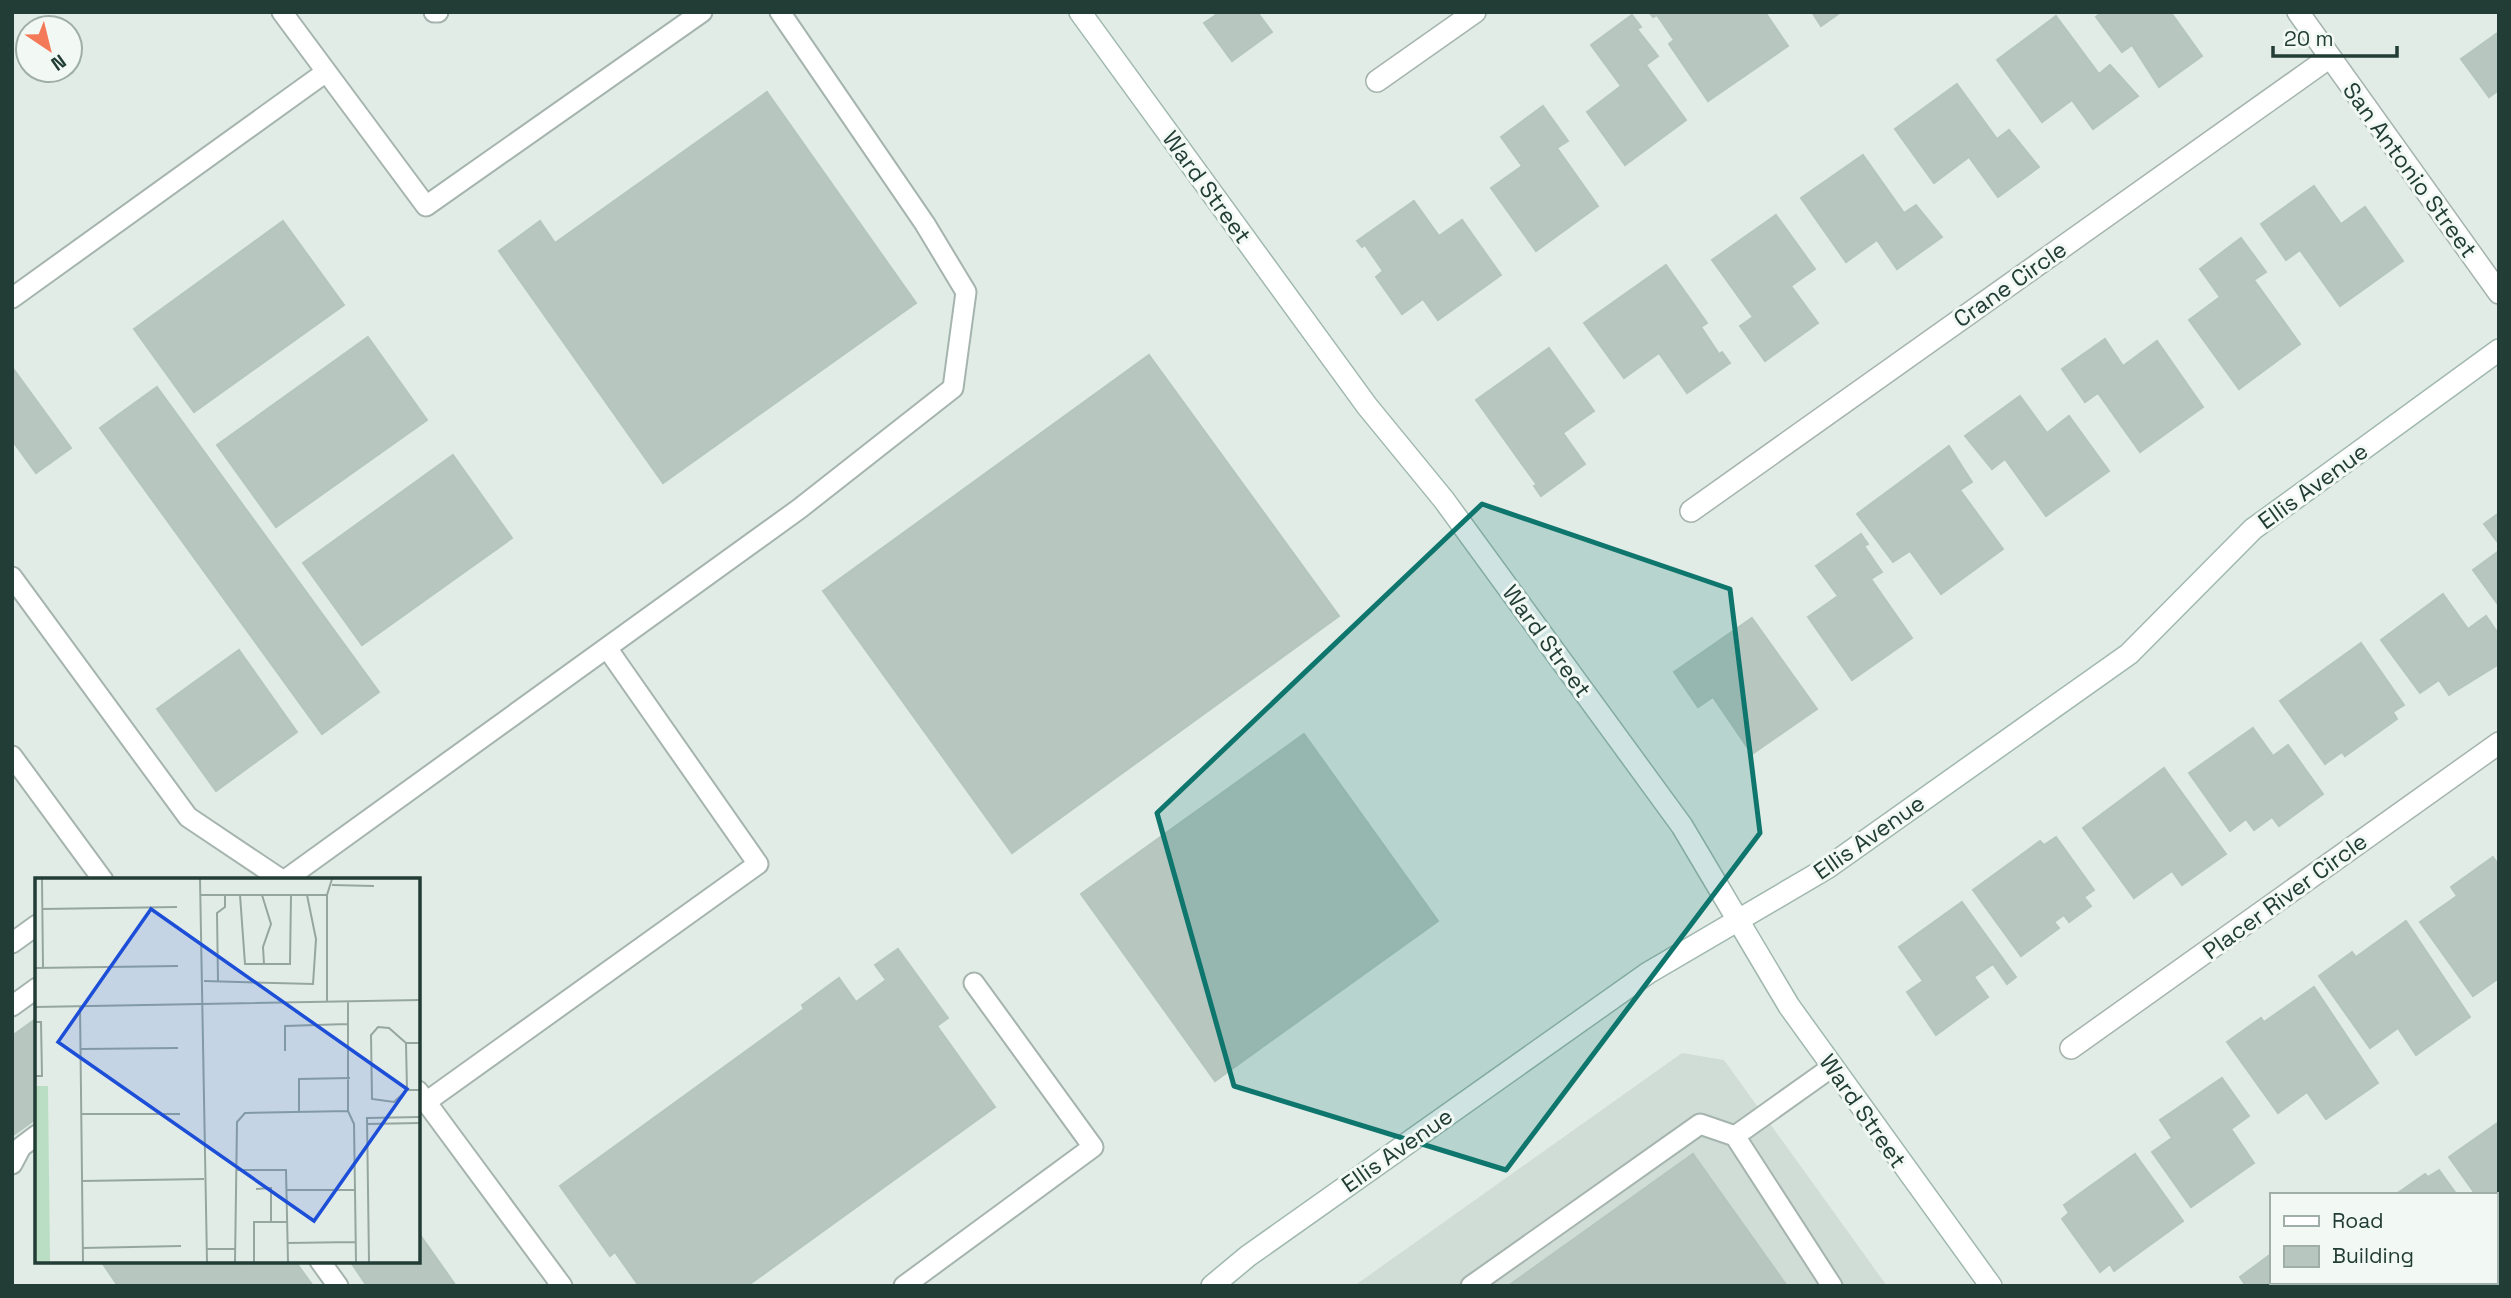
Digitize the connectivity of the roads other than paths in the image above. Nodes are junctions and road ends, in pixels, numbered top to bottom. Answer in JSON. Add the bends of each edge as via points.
{"nodes":[{"id":1,"x":282,"y":12,"type":"edge"},
{"id":2,"x":702,"y":12,"type":"edge"},
{"id":3,"x":780,"y":12,"type":"edge"},
{"id":4,"x":1080,"y":12,"type":"edge"},
{"id":5,"x":1475,"y":12,"type":"edge"},
{"id":6,"x":2298,"y":12,"type":"edge"},
{"id":7,"x":2330,"y":57,"type":"junction"},
{"id":8,"x":326,"y":72,"type":"junction"},
{"id":9,"x":1377,"y":81,"type":"dead end"},
{"id":10,"x":2499,"y":293,"type":"edge"},
{"id":11,"x":12,"y":298,"type":"edge"},
{"id":12,"x":2499,"y":350,"type":"edge"},
{"id":13,"x":1691,"y":511,"type":"dead end"},
{"id":14,"x":12,"y":578,"type":"edge"},
{"id":15,"x":607,"y":648,"type":"junction"},
{"id":16,"x":2499,"y":743,"type":"edge"},
{"id":17,"x":12,"y":756,"type":"edge"},
{"id":18,"x":100,"y":878,"type":"edge"},
{"id":19,"x":281,"y":878,"type":"edge"},
{"id":20,"x":287,"y":878,"type":"edge"},
{"id":21,"x":1738,"y":921,"type":"junction"},
{"id":22,"x":35,"y":926,"type":"edge"},
{"id":23,"x":12,"y":943,"type":"edge"},
{"id":24,"x":974,"y":983,"type":"dead end"},
{"id":25,"x":35,"y":989,"type":"edge"},
{"id":26,"x":12,"y":1006,"type":"edge"},
{"id":27,"x":2071,"y":1048,"type":"dead end"},
{"id":28,"x":1832,"y":1067,"type":"junction"},
{"id":29,"x":422,"y":1097,"type":"edge"},
{"id":30,"x":35,"y":1136,"type":"edge"},
{"id":31,"x":1735,"y":1136,"type":"junction"},
{"id":32,"x":12,"y":1164,"type":"edge"},
{"id":33,"x":321,"y":1263,"type":"edge"},
{"id":34,"x":338,"y":1286,"type":"edge"},
{"id":35,"x":562,"y":1286,"type":"edge"},
{"id":36,"x":904,"y":1286,"type":"edge"},
{"id":37,"x":1212,"y":1286,"type":"edge"},
{"id":38,"x":1471,"y":1286,"type":"edge"},
{"id":39,"x":1832,"y":1286,"type":"edge"},
{"id":40,"x":1991,"y":1286,"type":"edge"}],
"edges":[{"from":1,"to":8,"type":"lane"},
{"from":2,"to":8,"type":"lane","via":[[426,206]]},
{"from":3,"to":15,"type":"lane","via":[[966,292],[953,388],[799,509]]},
{"from":4,"to":21,"type":"street","name":"Ward Street","via":[[1367,406],[1444,500],[1682,825]]},
{"from":5,"to":9,"type":"street"},
{"from":6,"to":7,"type":"street","name":"San Antonio Street"},
{"from":7,"to":10,"type":"street","name":"San Antonio Street"},
{"from":7,"to":13,"type":"street","name":"Crane Circle"},
{"from":8,"to":11,"type":"lane"},
{"from":12,"to":21,"type":"street","name":"Ellis Avenue","via":[[2253,529],[2129,654],[1827,867]]},
{"from":14,"to":19,"type":"lane","via":[[188,817]]},
{"from":15,"to":20,"type":"lane"},
{"from":15,"to":29,"type":"lane","via":[[758,864]]},
{"from":16,"to":27,"type":"street","name":"Placer River Circle"},
{"from":17,"to":18,"type":"lane"},
{"from":21,"to":28,"type":"street","name":"Ward Street"},
{"from":21,"to":37,"type":"street","name":"Ellis Avenue","via":[[1648,973]]},
{"from":22,"to":23,"type":"lane"},
{"from":24,"to":36,"type":"lane","via":[[1093,1147]]},
{"from":25,"to":26,"type":"lane"},
{"from":28,"to":31,"type":"lane"},
{"from":28,"to":40,"type":"street","name":"Ward Street"},
{"from":29,"to":35,"type":"lane"},
{"from":30,"to":32,"type":"lane","via":[[21,1147]]},
{"from":31,"to":38,"type":"lane","via":[[1700,1124]]},
{"from":31,"to":39,"type":"lane"},
{"from":33,"to":34,"type":"lane"}]}
